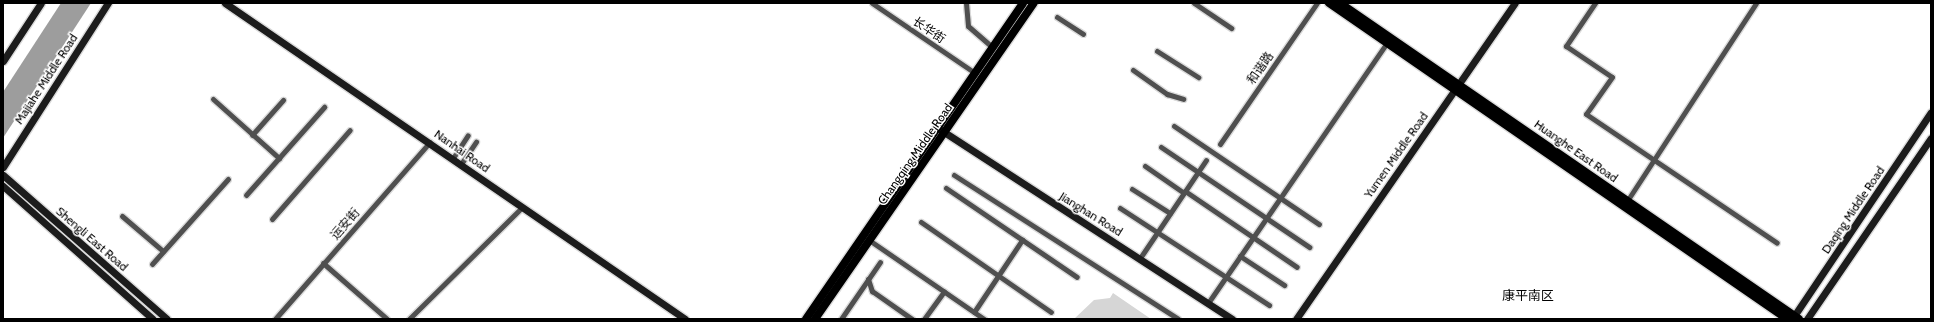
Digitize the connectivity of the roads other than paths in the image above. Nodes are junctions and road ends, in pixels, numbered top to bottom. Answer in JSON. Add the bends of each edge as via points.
{"nodes":[{"id":1,"x":41,"y":3,"type":"edge"},
{"id":2,"x":108,"y":3,"type":"edge"},
{"id":3,"x":225,"y":3,"type":"edge"},
{"id":4,"x":872,"y":3,"type":"edge"},
{"id":5,"x":966,"y":3,"type":"edge"},
{"id":6,"x":1023,"y":3,"type":"edge"},
{"id":7,"x":1034,"y":3,"type":"edge"},
{"id":8,"x":1194,"y":3,"type":"edge"},
{"id":9,"x":1317,"y":3,"type":"edge"},
{"id":10,"x":1329,"y":3,"type":"edge"},
{"id":11,"x":1340,"y":3,"type":"edge"},
{"id":12,"x":1515,"y":3,"type":"edge"},
{"id":13,"x":1595,"y":3,"type":"edge"},
{"id":14,"x":1756,"y":3,"type":"edge"},
{"id":15,"x":1057,"y":17,"type":"dead end"},
{"id":16,"x":1231,"y":28,"type":"dead end"},
{"id":17,"x":1083,"y":34,"type":"dead end"},
{"id":18,"x":1387,"y":43,"type":"junction"},
{"id":19,"x":992,"y":47,"type":"junction"},
{"id":20,"x":1157,"y":51,"type":"dead end"},
{"id":21,"x":3,"y":61,"type":"edge"},
{"id":22,"x":1133,"y":70,"type":"dead end"},
{"id":23,"x":975,"y":73,"type":"junction"},
{"id":24,"x":1198,"y":77,"type":"dead end"},
{"id":25,"x":1456,"y":87,"type":"junction"},
{"id":26,"x":212,"y":99,"type":"dead end"},
{"id":27,"x":1182,"y":99,"type":"dead end"},
{"id":28,"x":283,"y":100,"type":"dead end"},
{"id":29,"x":324,"y":107,"type":"dead end"},
{"id":30,"x":1931,"y":112,"type":"edge"},
{"id":31,"x":1174,"y":126,"type":"dead end"},
{"id":32,"x":937,"y":127,"type":"junction"},
{"id":33,"x":350,"y":130,"type":"dead end"},
{"id":34,"x":945,"y":132,"type":"junction"},
{"id":35,"x":252,"y":135,"type":"junction"},
{"id":36,"x":468,"y":136,"type":"dead end"},
{"id":37,"x":1931,"y":138,"type":"edge"},
{"id":38,"x":430,"y":142,"type":"junction"},
{"id":39,"x":476,"y":142,"type":"dead end"},
{"id":40,"x":1220,"y":144,"type":"dead end"},
{"id":41,"x":1161,"y":147,"type":"dead end"},
{"id":42,"x":279,"y":158,"type":"junction"},
{"id":43,"x":453,"y":158,"type":"junction"},
{"id":44,"x":1206,"y":160,"type":"dead end"},
{"id":45,"x":1654,"y":160,"type":"junction"},
{"id":46,"x":462,"y":164,"type":"junction"},
{"id":47,"x":1145,"y":166,"type":"dead end"},
{"id":48,"x":3,"y":167,"type":"edge"},
{"id":49,"x":1198,"y":172,"type":"junction"},
{"id":50,"x":3,"y":175,"type":"edge"},
{"id":51,"x":954,"y":175,"type":"dead end"},
{"id":52,"x":228,"y":179,"type":"dead end"},
{"id":53,"x":3,"y":186,"type":"edge"},
{"id":54,"x":946,"y":188,"type":"dead end"},
{"id":55,"x":1132,"y":189,"type":"dead end"},
{"id":56,"x":1184,"y":192,"type":"junction"},
{"id":57,"x":246,"y":195,"type":"dead end"},
{"id":58,"x":1280,"y":198,"type":"junction"},
{"id":59,"x":1627,"y":201,"type":"junction"},
{"id":60,"x":522,"y":207,"type":"junction"},
{"id":61,"x":1120,"y":208,"type":"dead end"},
{"id":62,"x":1170,"y":214,"type":"junction"},
{"id":63,"x":122,"y":216,"type":"dead end"},
{"id":64,"x":1266,"y":218,"type":"junction"},
{"id":65,"x":272,"y":219,"type":"dead end"},
{"id":66,"x":921,"y":222,"type":"dead end"},
{"id":67,"x":1318,"y":224,"type":"dead end"},
{"id":68,"x":1157,"y":232,"type":"junction"},
{"id":69,"x":1253,"y":237,"type":"junction"},
{"id":70,"x":869,"y":240,"type":"junction"},
{"id":71,"x":1022,"y":240,"type":"junction"},
{"id":72,"x":1777,"y":243,"type":"dead end"},
{"id":73,"x":1309,"y":247,"type":"dead end"},
{"id":74,"x":163,"y":251,"type":"junction"},
{"id":75,"x":1240,"y":256,"type":"junction"},
{"id":76,"x":1140,"y":258,"type":"junction"},
{"id":77,"x":880,"y":262,"type":"dead end"},
{"id":78,"x":323,"y":263,"type":"junction"},
{"id":79,"x":152,"y":264,"type":"dead end"},
{"id":80,"x":1297,"y":267,"type":"dead end"},
{"id":81,"x":998,"y":276,"type":"junction"},
{"id":82,"x":1077,"y":277,"type":"dead end"},
{"id":83,"x":1226,"y":277,"type":"junction"},
{"id":84,"x":868,"y":280,"type":"junction"},
{"id":85,"x":1284,"y":285,"type":"dead end"},
{"id":86,"x":944,"y":291,"type":"junction"},
{"id":87,"x":1208,"y":303,"type":"junction"},
{"id":88,"x":1269,"y":305,"type":"dead end"},
{"id":89,"x":845,"y":312,"type":"junction"},
{"id":90,"x":974,"y":312,"type":"junction"},
{"id":91,"x":1051,"y":312,"type":"dead end"},
{"id":92,"x":1793,"y":318,"type":"edge"},
{"id":93,"x":153,"y":319,"type":"edge"},
{"id":94,"x":167,"y":319,"type":"edge"},
{"id":95,"x":275,"y":319,"type":"edge"},
{"id":96,"x":387,"y":319,"type":"edge"},
{"id":97,"x":409,"y":319,"type":"edge"},
{"id":98,"x":685,"y":319,"type":"edge"},
{"id":99,"x":806,"y":319,"type":"edge"},
{"id":100,"x":815,"y":319,"type":"edge"},
{"id":101,"x":841,"y":319,"type":"edge"},
{"id":102,"x":847,"y":319,"type":"edge"},
{"id":103,"x":912,"y":319,"type":"edge"},
{"id":104,"x":924,"y":319,"type":"edge"},
{"id":105,"x":984,"y":319,"type":"edge"},
{"id":106,"x":1178,"y":319,"type":"edge"},
{"id":107,"x":1232,"y":319,"type":"edge"},
{"id":108,"x":1296,"y":319,"type":"edge"},
{"id":109,"x":1807,"y":319,"type":"edge"}],
"edges":[{"from":1,"to":21,"type":"street"},
{"from":2,"to":48,"type":"street","name":"Majiahe Middle Road"},
{"from":3,"to":38,"type":"street","name":"Nanhai Road"},
{"from":4,"to":23,"type":"street","name":"长华街"},
{"from":5,"to":19,"type":"street","via":[[968,26]]},
{"from":6,"to":19,"type":"main road","name":"Changqing Middle Road"},
{"from":7,"to":34,"type":"main road","name":"Changqing Middle Road"},
{"from":8,"to":16,"type":"street"},
{"from":9,"to":40,"type":"street","name":"和谐路"},
{"from":10,"to":18,"type":"main road","name":"Huanghe East Road"},
{"from":11,"to":25,"type":"main road","name":"Huanghe East Road"},
{"from":12,"to":25,"type":"street","name":"Yumen Middle Road"},
{"from":13,"to":45,"type":"street","via":[[1566,46],[1612,77],[1586,114]]},
{"from":14,"to":45,"type":"street"},
{"from":15,"to":17,"type":"street"},
{"from":18,"to":25,"type":"main road","name":"Huanghe East Road"},
{"from":18,"to":58,"type":"street"},
{"from":19,"to":23,"type":"main road","name":"Changqing Middle Road"},
{"from":20,"to":24,"type":"street"},
{"from":22,"to":27,"type":"street","via":[[1167,94]]},
{"from":23,"to":32,"type":"main road","name":"Changqing Middle Road"},
{"from":25,"to":59,"type":"main road","name":"Huanghe East Road"},
{"from":25,"to":92,"type":"main road","name":"Huanghe East Road"},
{"from":25,"to":108,"type":"street","name":"Yumen Middle Road"},
{"from":26,"to":35,"type":"street"},
{"from":28,"to":35,"type":"street"},
{"from":29,"to":42,"type":"street"},
{"from":30,"to":92,"type":"street","name":"Daqing Middle Road"},
{"from":31,"to":58,"type":"street"},
{"from":32,"to":34,"type":"street","name":"Jianghan Road"},
{"from":32,"to":99,"type":"main road","name":"Changqing Middle Road"},
{"from":33,"to":65,"type":"street"},
{"from":34,"to":70,"type":"main road","name":"Changqing Middle Road"},
{"from":34,"to":76,"type":"street","name":"Jianghan Road"},
{"from":35,"to":42,"type":"street"},
{"from":36,"to":43,"type":"street"},
{"from":37,"to":109,"type":"street","name":"Daqing Middle Road"},
{"from":38,"to":43,"type":"street","name":"Nanhai Road"},
{"from":38,"to":78,"type":"street","name":"运安街"},
{"from":39,"to":46,"type":"street"},
{"from":41,"to":49,"type":"street"},
{"from":42,"to":57,"type":"street"},
{"from":43,"to":46,"type":"street","name":"Nanhai Road"},
{"from":44,"to":49,"type":"street"},
{"from":45,"to":59,"type":"street"},
{"from":45,"to":72,"type":"street"},
{"from":46,"to":60,"type":"street","name":"Nanhai Road"},
{"from":47,"to":56,"type":"street"},
{"from":49,"to":56,"type":"street"},
{"from":49,"to":64,"type":"street"},
{"from":50,"to":94,"type":"street","name":"Shengli East Road"},
{"from":51,"to":106,"type":"street"},
{"from":52,"to":74,"type":"street"},
{"from":53,"to":93,"type":"street","name":"Shengli East Road"},
{"from":54,"to":71,"type":"street"},
{"from":55,"to":62,"type":"street"},
{"from":56,"to":62,"type":"street"},
{"from":56,"to":69,"type":"street"},
{"from":58,"to":64,"type":"street"},
{"from":58,"to":67,"type":"street"},
{"from":59,"to":92,"type":"main road","name":"Huanghe East Road"},
{"from":60,"to":97,"type":"street"},
{"from":60,"to":98,"type":"street","name":"Nanhai Road"},
{"from":61,"to":68,"type":"street"},
{"from":62,"to":68,"type":"street"},
{"from":63,"to":74,"type":"street"},
{"from":64,"to":69,"type":"street"},
{"from":64,"to":73,"type":"street"},
{"from":66,"to":81,"type":"street"},
{"from":68,"to":76,"type":"street"},
{"from":68,"to":83,"type":"street"},
{"from":69,"to":75,"type":"street"},
{"from":69,"to":80,"type":"street"},
{"from":70,"to":86,"type":"street"},
{"from":70,"to":100,"type":"main road","name":"Changqing Middle Road"},
{"from":71,"to":81,"type":"street"},
{"from":71,"to":82,"type":"street"},
{"from":74,"to":79,"type":"street"},
{"from":75,"to":83,"type":"street"},
{"from":75,"to":85,"type":"street"},
{"from":76,"to":87,"type":"street","name":"Jianghan Road"},
{"from":77,"to":84,"type":"street"},
{"from":78,"to":95,"type":"street","name":"运安街"},
{"from":78,"to":96,"type":"street"},
{"from":81,"to":90,"type":"street"},
{"from":81,"to":91,"type":"street"},
{"from":83,"to":87,"type":"street"},
{"from":83,"to":88,"type":"street"},
{"from":84,"to":89,"type":"street"},
{"from":84,"to":103,"type":"street","via":[[872,291]]},
{"from":86,"to":90,"type":"street"},
{"from":86,"to":104,"type":"street"},
{"from":87,"to":107,"type":"street","name":"Jianghan Road"},
{"from":89,"to":101,"type":"street"},
{"from":89,"to":102,"type":"street"},
{"from":90,"to":105,"type":"street"}]}
